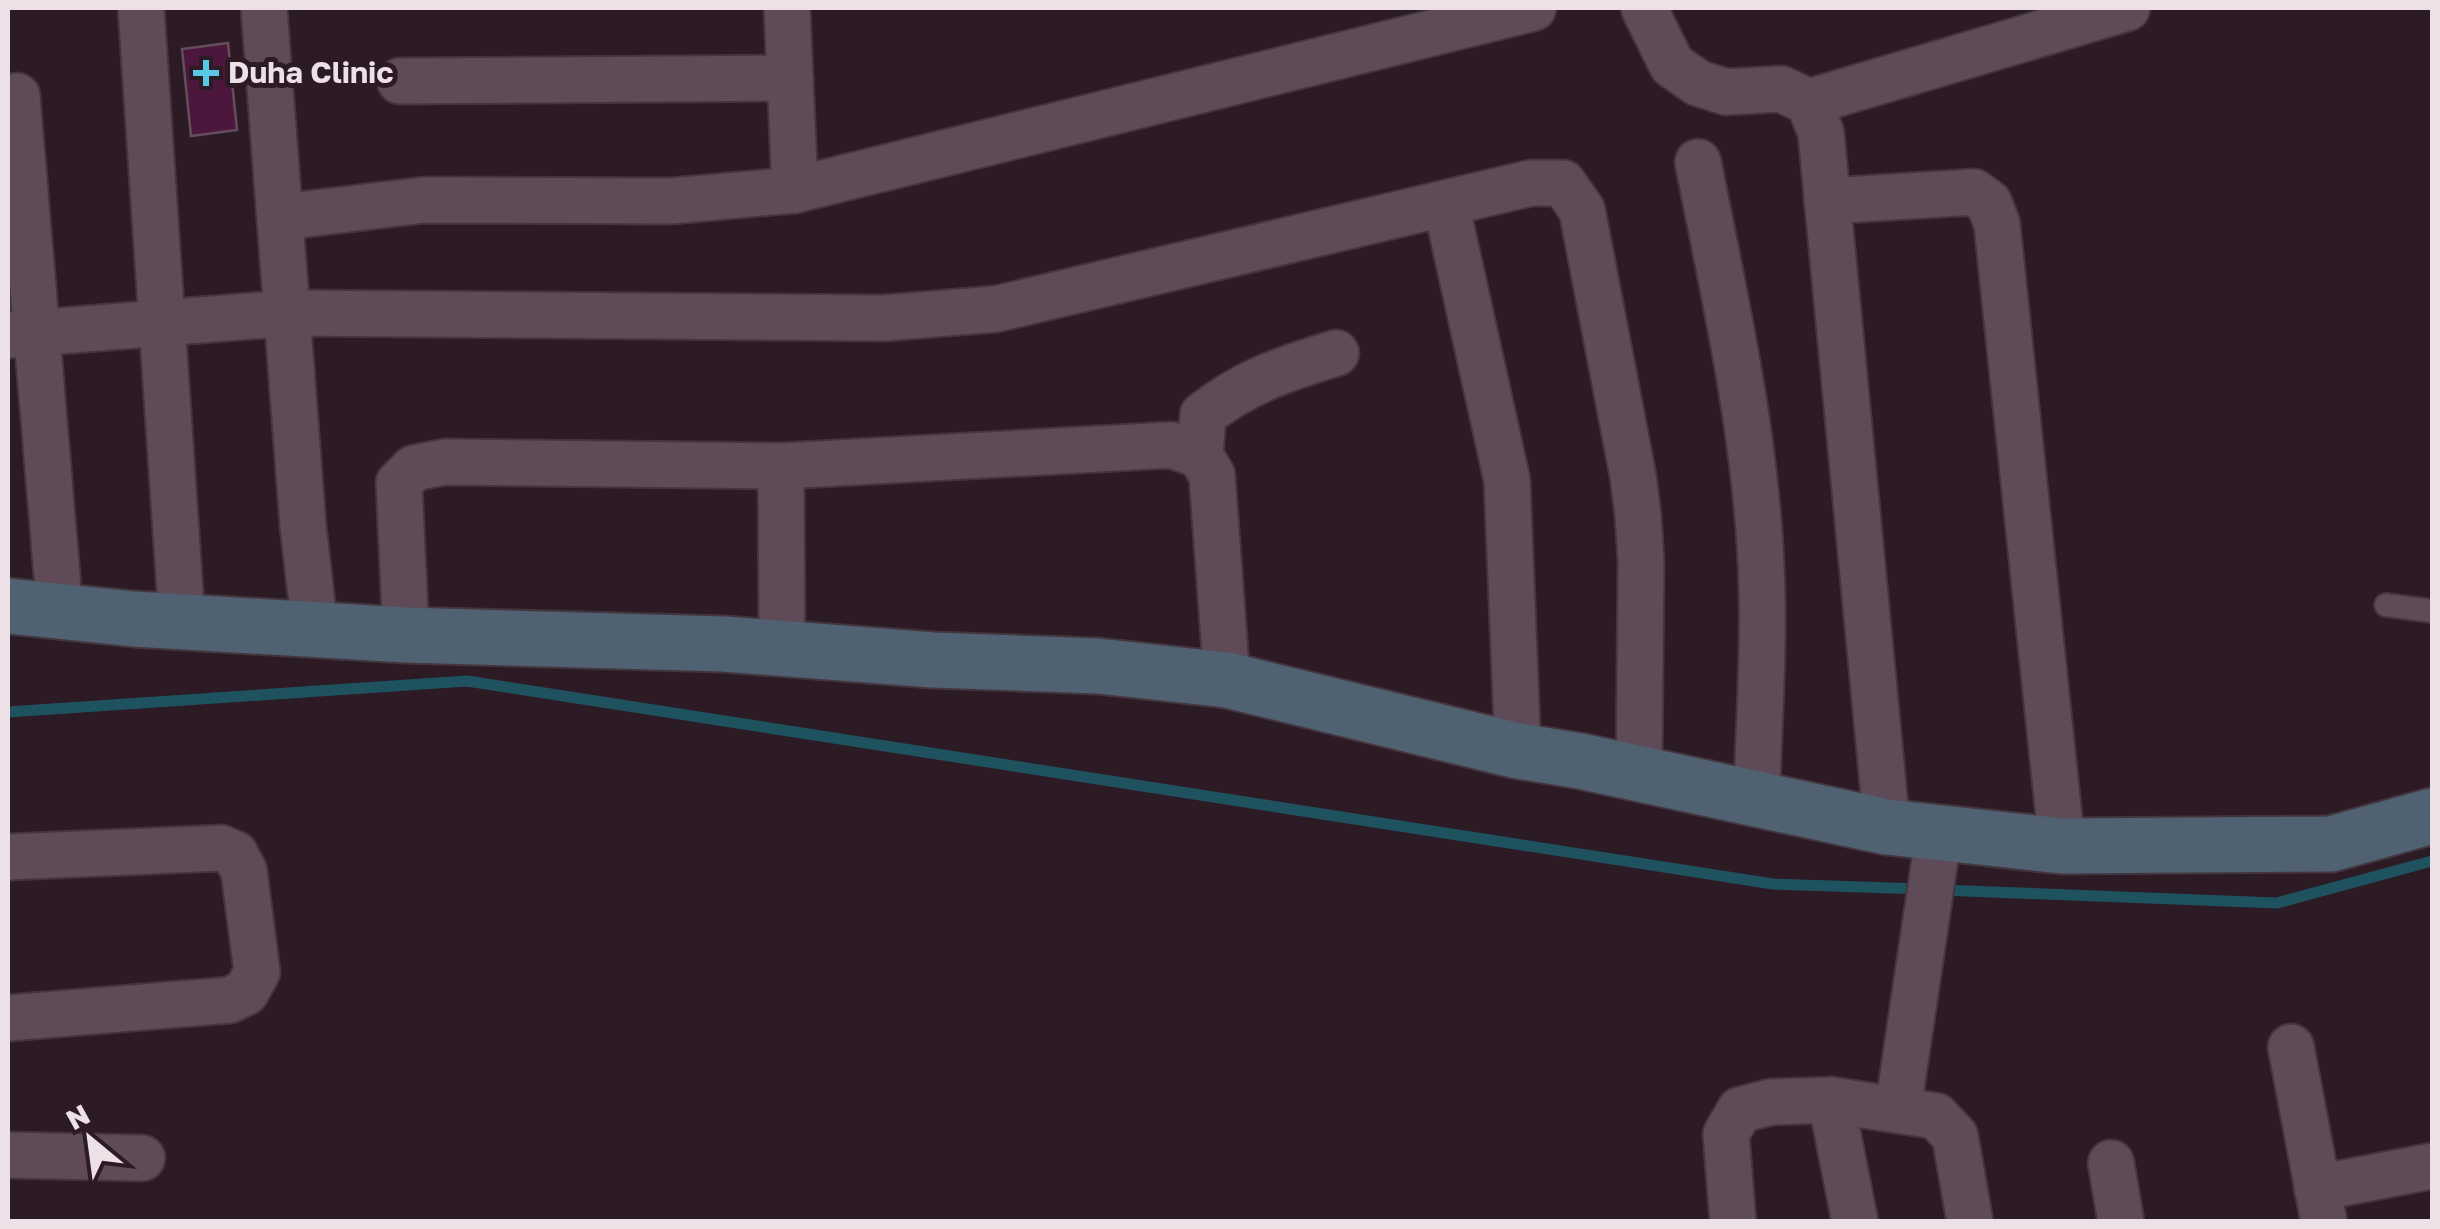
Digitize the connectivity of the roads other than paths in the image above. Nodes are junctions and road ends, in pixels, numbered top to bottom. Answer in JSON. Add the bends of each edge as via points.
{"nodes":[{"id":1,"x":141,"y":8,"type":"edge"},
{"id":2,"x":264,"y":8,"type":"edge"},
{"id":3,"x":1533,"y":8,"type":"edge"},
{"id":4,"x":1644,"y":8,"type":"edge"},
{"id":5,"x":2127,"y":8,"type":"edge"},
{"id":6,"x":791,"y":9,"type":"edge"},
{"id":7,"x":790,"y":78,"type":"junction"},
{"id":8,"x":400,"y":81,"type":"dead end"},
{"id":9,"x":17,"y":96,"type":"dead end"},
{"id":10,"x":1809,"y":102,"type":"junction"},
{"id":11,"x":1698,"y":162,"type":"dead end"},
{"id":12,"x":795,"y":190,"type":"junction"},
{"id":13,"x":1826,"y":201,"type":"junction"},
{"id":14,"x":1446,"y":204,"type":"junction"},
{"id":15,"x":282,"y":218,"type":"junction"},
{"id":16,"x":290,"y":313,"type":"junction"},
{"id":17,"x":162,"y":322,"type":"junction"},
{"id":18,"x":22,"y":333,"type":"edge"},
{"id":19,"x":1336,"y":353,"type":"dead end"},
{"id":20,"x":1200,"y":454,"type":"junction"},
{"id":21,"x":781,"y":466,"type":"junction"},
{"id":22,"x":2386,"y":605,"type":"dead end"},
{"id":23,"x":34,"y":609,"type":"edge"},
{"id":24,"x":2432,"y":612,"type":"edge"},
{"id":25,"x":182,"y":622,"type":"junction"},
{"id":26,"x":315,"y":629,"type":"junction"},
{"id":27,"x":406,"y":635,"type":"junction"},
{"id":28,"x":782,"y":648,"type":"junction"},
{"id":29,"x":1227,"y":680,"type":"junction"},
{"id":30,"x":1518,"y":751,"type":"junction"},
{"id":31,"x":1639,"y":774,"type":"junction"},
{"id":32,"x":1756,"y":799,"type":"junction"},
{"id":33,"x":2432,"y":816,"type":"edge"},
{"id":34,"x":1920,"y":841,"type":"junction"},
{"id":35,"x":2062,"y":846,"type":"junction"},
{"id":36,"x":8,"y":857,"type":"edge"},
{"id":37,"x":8,"y":1018,"type":"edge"},
{"id":38,"x":2291,"y":1047,"type":"dead end"},
{"id":39,"x":1831,"y":1100,"type":"junction"},
{"id":40,"x":1898,"y":1110,"type":"junction"},
{"id":41,"x":8,"y":1155,"type":"edge"},
{"id":42,"x":142,"y":1158,"type":"dead end"},
{"id":43,"x":2111,"y":1163,"type":"dead end"},
{"id":44,"x":2432,"y":1166,"type":"edge"},
{"id":45,"x":2321,"y":1205,"type":"edge"},
{"id":46,"x":1733,"y":1222,"type":"edge"},
{"id":47,"x":1855,"y":1222,"type":"edge"},
{"id":48,"x":1970,"y":1222,"type":"edge"},
{"id":49,"x":2121,"y":1222,"type":"edge"}],
"edges":[{"from":1,"to":17,"type":"street"},
{"from":2,"to":15,"type":"street"},
{"from":3,"to":12,"type":"street"},
{"from":4,"to":10,"type":"street","via":[[1672,66],[1698,83],[1726,92],[1781,89]]},
{"from":5,"to":10,"type":"street"},
{"from":6,"to":7,"type":"street"},
{"from":7,"to":8,"type":"street"},
{"from":7,"to":12,"type":"street"},
{"from":9,"to":18,"type":"street"},
{"from":10,"to":13,"type":"street","via":[[1822,134]]},
{"from":11,"to":32,"type":"street","via":[[1753,472],[1762,592]]},
{"from":12,"to":15,"type":"street","via":[[671,201],[424,200]]},
{"from":13,"to":34,"type":"street"},
{"from":13,"to":35,"type":"street","via":[[1974,192],[1989,203]]},
{"from":14,"to":16,"type":"street","via":[[996,310],[884,318]]},
{"from":14,"to":30,"type":"street","via":[[1507,480]]},
{"from":14,"to":31,"type":"street","via":[[1530,182],[1563,183],[1582,210],[1638,515]]},
{"from":15,"to":16,"type":"street"},
{"from":16,"to":17,"type":"street"},
{"from":16,"to":26,"type":"street"},
{"from":17,"to":18,"type":"street"},
{"from":17,"to":25,"type":"street"},
{"from":18,"to":23,"type":"street"},
{"from":19,"to":20,"type":"street","via":[[1231,392],[1203,415]]},
{"from":20,"to":21,"type":"street","via":[[1172,445]]},
{"from":20,"to":29,"type":"street","via":[[1212,475]]},
{"from":21,"to":27,"type":"street","via":[[445,462],[414,468],[399,483]]},
{"from":21,"to":28,"type":"street"},
{"from":22,"to":24,"type":"lane"},
{"from":23,"to":25,"type":"street"},
{"from":25,"to":26,"type":"street"},
{"from":26,"to":27,"type":"street"},
{"from":27,"to":28,"type":"street"},
{"from":28,"to":29,"type":"street"},
{"from":29,"to":30,"type":"street"},
{"from":30,"to":31,"type":"street"},
{"from":31,"to":32,"type":"street"},
{"from":32,"to":34,"type":"street"},
{"from":33,"to":35,"type":"street","via":[[2331,844]]},
{"from":34,"to":35,"type":"street"},
{"from":34,"to":40,"type":"street","via":[[1919,965]]},
{"from":36,"to":37,"type":"street","via":[[222,848],[235,854],[244,871],[257,972],[246,992],[230,1000]]},
{"from":38,"to":45,"type":"street"},
{"from":39,"to":40,"type":"street"},
{"from":39,"to":46,"type":"street","via":[[1740,1110],[1726,1134]]},
{"from":39,"to":47,"type":"street"},
{"from":40,"to":48,"type":"street","via":[[1936,1116],[1955,1136]]},
{"from":41,"to":42,"type":"street"},
{"from":43,"to":49,"type":"street"},
{"from":44,"to":45,"type":"street"}]}
